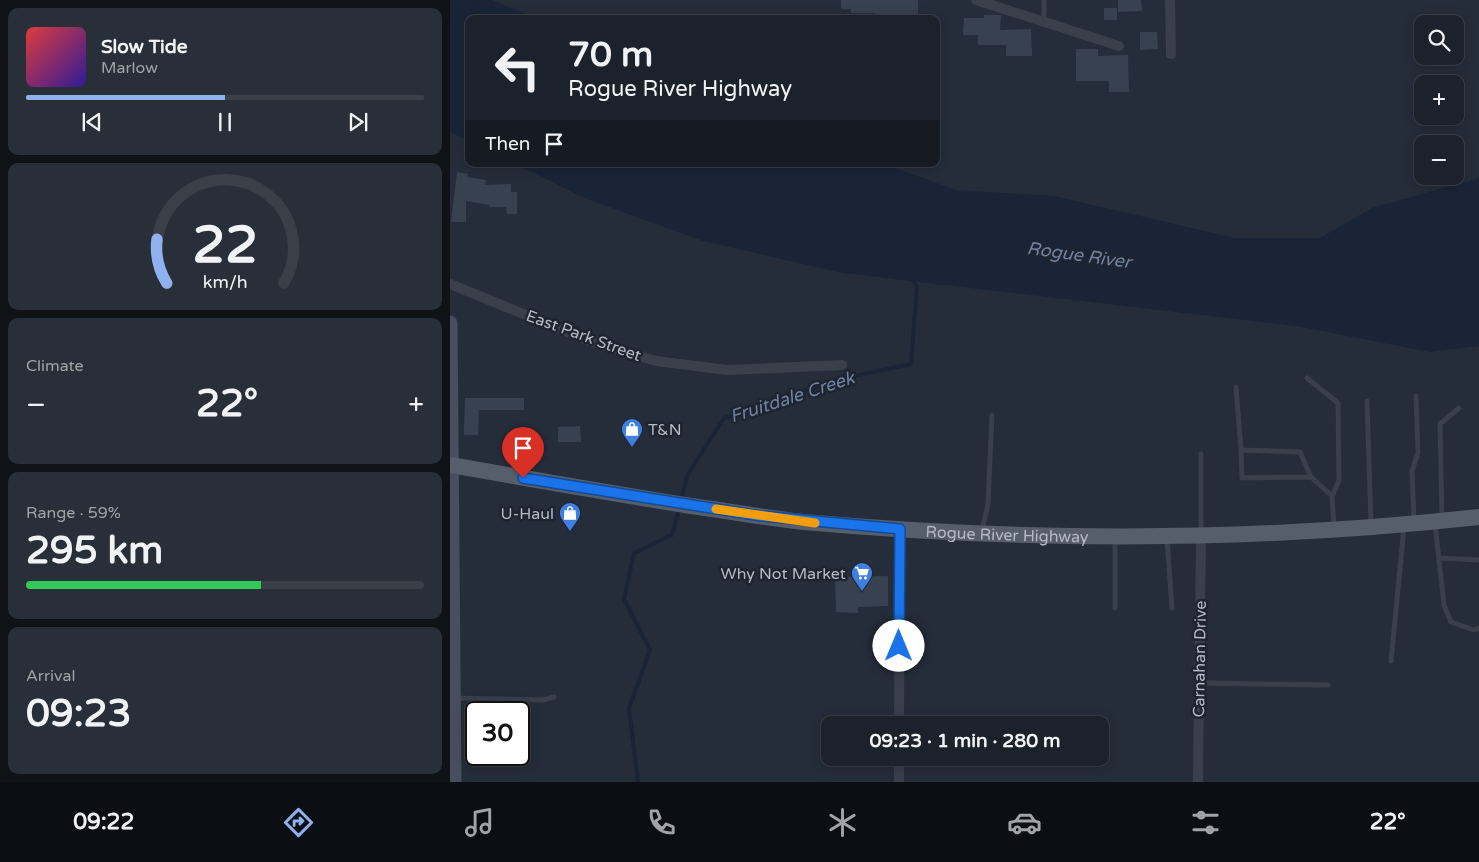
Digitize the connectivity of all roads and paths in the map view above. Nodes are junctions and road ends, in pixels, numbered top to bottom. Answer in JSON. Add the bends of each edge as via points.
{"nodes":[{"id":1,"x":976,"y":0,"type":"edge"},
{"id":2,"x":1044,"y":0,"type":"edge"},
{"id":3,"x":1170,"y":0,"type":"edge"},
{"id":4,"x":1044,"y":21,"type":"junction"},
{"id":5,"x":1118,"y":46,"type":"dead end"},
{"id":6,"x":1171,"y":54,"type":"dead end"},
{"id":7,"x":450,"y":284,"type":"edge"},
{"id":8,"x":450,"y":323,"type":"edge"},
{"id":9,"x":842,"y":365,"type":"dead end"},
{"id":10,"x":1307,"y":378,"type":"dead end"},
{"id":11,"x":1236,"y":387,"type":"dead end"},
{"id":12,"x":1416,"y":396,"type":"dead end"},
{"id":13,"x":1367,"y":402,"type":"dead end"},
{"id":14,"x":1459,"y":408,"type":"dead end"},
{"id":15,"x":992,"y":415,"type":"dead end"},
{"id":16,"x":1241,"y":450,"type":"junction"},
{"id":17,"x":1201,"y":454,"type":"dead end"},
{"id":18,"x":450,"y":465,"type":"edge"},
{"id":19,"x":1311,"y":477,"type":"junction"},
{"id":20,"x":1332,"y":496,"type":"junction"},
{"id":21,"x":1479,"y":517,"type":"edge"},
{"id":22,"x":1439,"y":522,"type":"junction"},
{"id":23,"x":1409,"y":524,"type":"junction"},
{"id":24,"x":1371,"y":527,"type":"junction"},
{"id":25,"x":900,"y":529,"type":"junction"},
{"id":26,"x":1334,"y":530,"type":"junction"},
{"id":27,"x":982,"y":533,"type":"junction"},
{"id":28,"x":1115,"y":537,"type":"junction"},
{"id":29,"x":1201,"y":537,"type":"junction"},
{"id":30,"x":1167,"y":538,"type":"junction"},
{"id":31,"x":1439,"y":558,"type":"junction"},
{"id":32,"x":1479,"y":560,"type":"edge"},
{"id":33,"x":451,"y":567,"type":"edge"},
{"id":34,"x":1115,"y":608,"type":"dead end"},
{"id":35,"x":1172,"y":608,"type":"dead end"},
{"id":36,"x":1479,"y":628,"type":"edge"},
{"id":37,"x":1391,"y":661,"type":"dead end"},
{"id":38,"x":1199,"y":683,"type":"junction"},
{"id":39,"x":1328,"y":686,"type":"dead end"},
{"id":40,"x":554,"y":697,"type":"dead end"},
{"id":41,"x":454,"y":698,"type":"junction"},
{"id":42,"x":899,"y":716,"type":"edge"},
{"id":43,"x":899,"y":766,"type":"edge"},
{"id":44,"x":454,"y":782,"type":"edge"},
{"id":45,"x":899,"y":782,"type":"edge"},
{"id":46,"x":1198,"y":782,"type":"edge"}],
"edges":[{"from":1,"to":4,"type":"street"},
{"from":2,"to":4,"type":"lane"},
{"from":3,"to":6,"type":"street"},
{"from":4,"to":5,"type":"street"},
{"from":7,"to":9,"type":"street","name":"East Park Street","via":[[592,342],[656,361],[726,370]]},
{"from":8,"to":18,"type":"main road"},
{"from":10,"to":20,"type":"lane","via":[[1338,403],[1339,481]]},
{"from":11,"to":16,"type":"lane"},
{"from":12,"to":23,"type":"lane","via":[[1418,453],[1412,471]]},
{"from":13,"to":24,"type":"lane"},
{"from":14,"to":22,"type":"lane","via":[[1440,424]]},
{"from":15,"to":27,"type":"lane","via":[[988,504]]},
{"from":16,"to":19,"type":"lane","via":[[1300,452]]},
{"from":16,"to":19,"type":"lane","via":[[1242,478]]},
{"from":17,"to":29,"type":"lane"},
{"from":18,"to":25,"type":"main road","name":"Rogue River Highway","via":[[761,516]]},
{"from":18,"to":33,"type":"main road"},
{"from":19,"to":20,"type":"lane"},
{"from":20,"to":26,"type":"lane"},
{"from":21,"to":22,"type":"main road","name":"Rogue River Highway"},
{"from":22,"to":23,"type":"main road","name":"Rogue River Highway"},
{"from":22,"to":31,"type":"lane"},
{"from":23,"to":24,"type":"main road","name":"Rogue River Highway"},
{"from":23,"to":37,"type":"lane"},
{"from":24,"to":26,"type":"main road","name":"Rogue River Highway"},
{"from":25,"to":27,"type":"main road","name":"Rogue River Highway"},
{"from":25,"to":42,"type":"street"},
{"from":26,"to":29,"type":"main road","name":"Rogue River Highway"},
{"from":27,"to":28,"type":"main road","name":"Rogue River Highway"},
{"from":28,"to":30,"type":"main road","name":"Rogue River Highway"},
{"from":28,"to":34,"type":"lane"},
{"from":29,"to":30,"type":"main road","name":"Rogue River Highway"},
{"from":29,"to":38,"type":"street","name":"Carnahan Drive"},
{"from":30,"to":35,"type":"lane"},
{"from":31,"to":32,"type":"lane"},
{"from":31,"to":36,"type":"lane","via":[[1444,605],[1452,622],[1474,630]]},
{"from":33,"to":41,"type":"main road"},
{"from":38,"to":39,"type":"lane"},
{"from":38,"to":46,"type":"street","name":"Carnahan Drive"},
{"from":40,"to":41,"type":"lane","via":[[543,700]]},
{"from":41,"to":44,"type":"main road"},
{"from":43,"to":45,"type":"street"}]}
